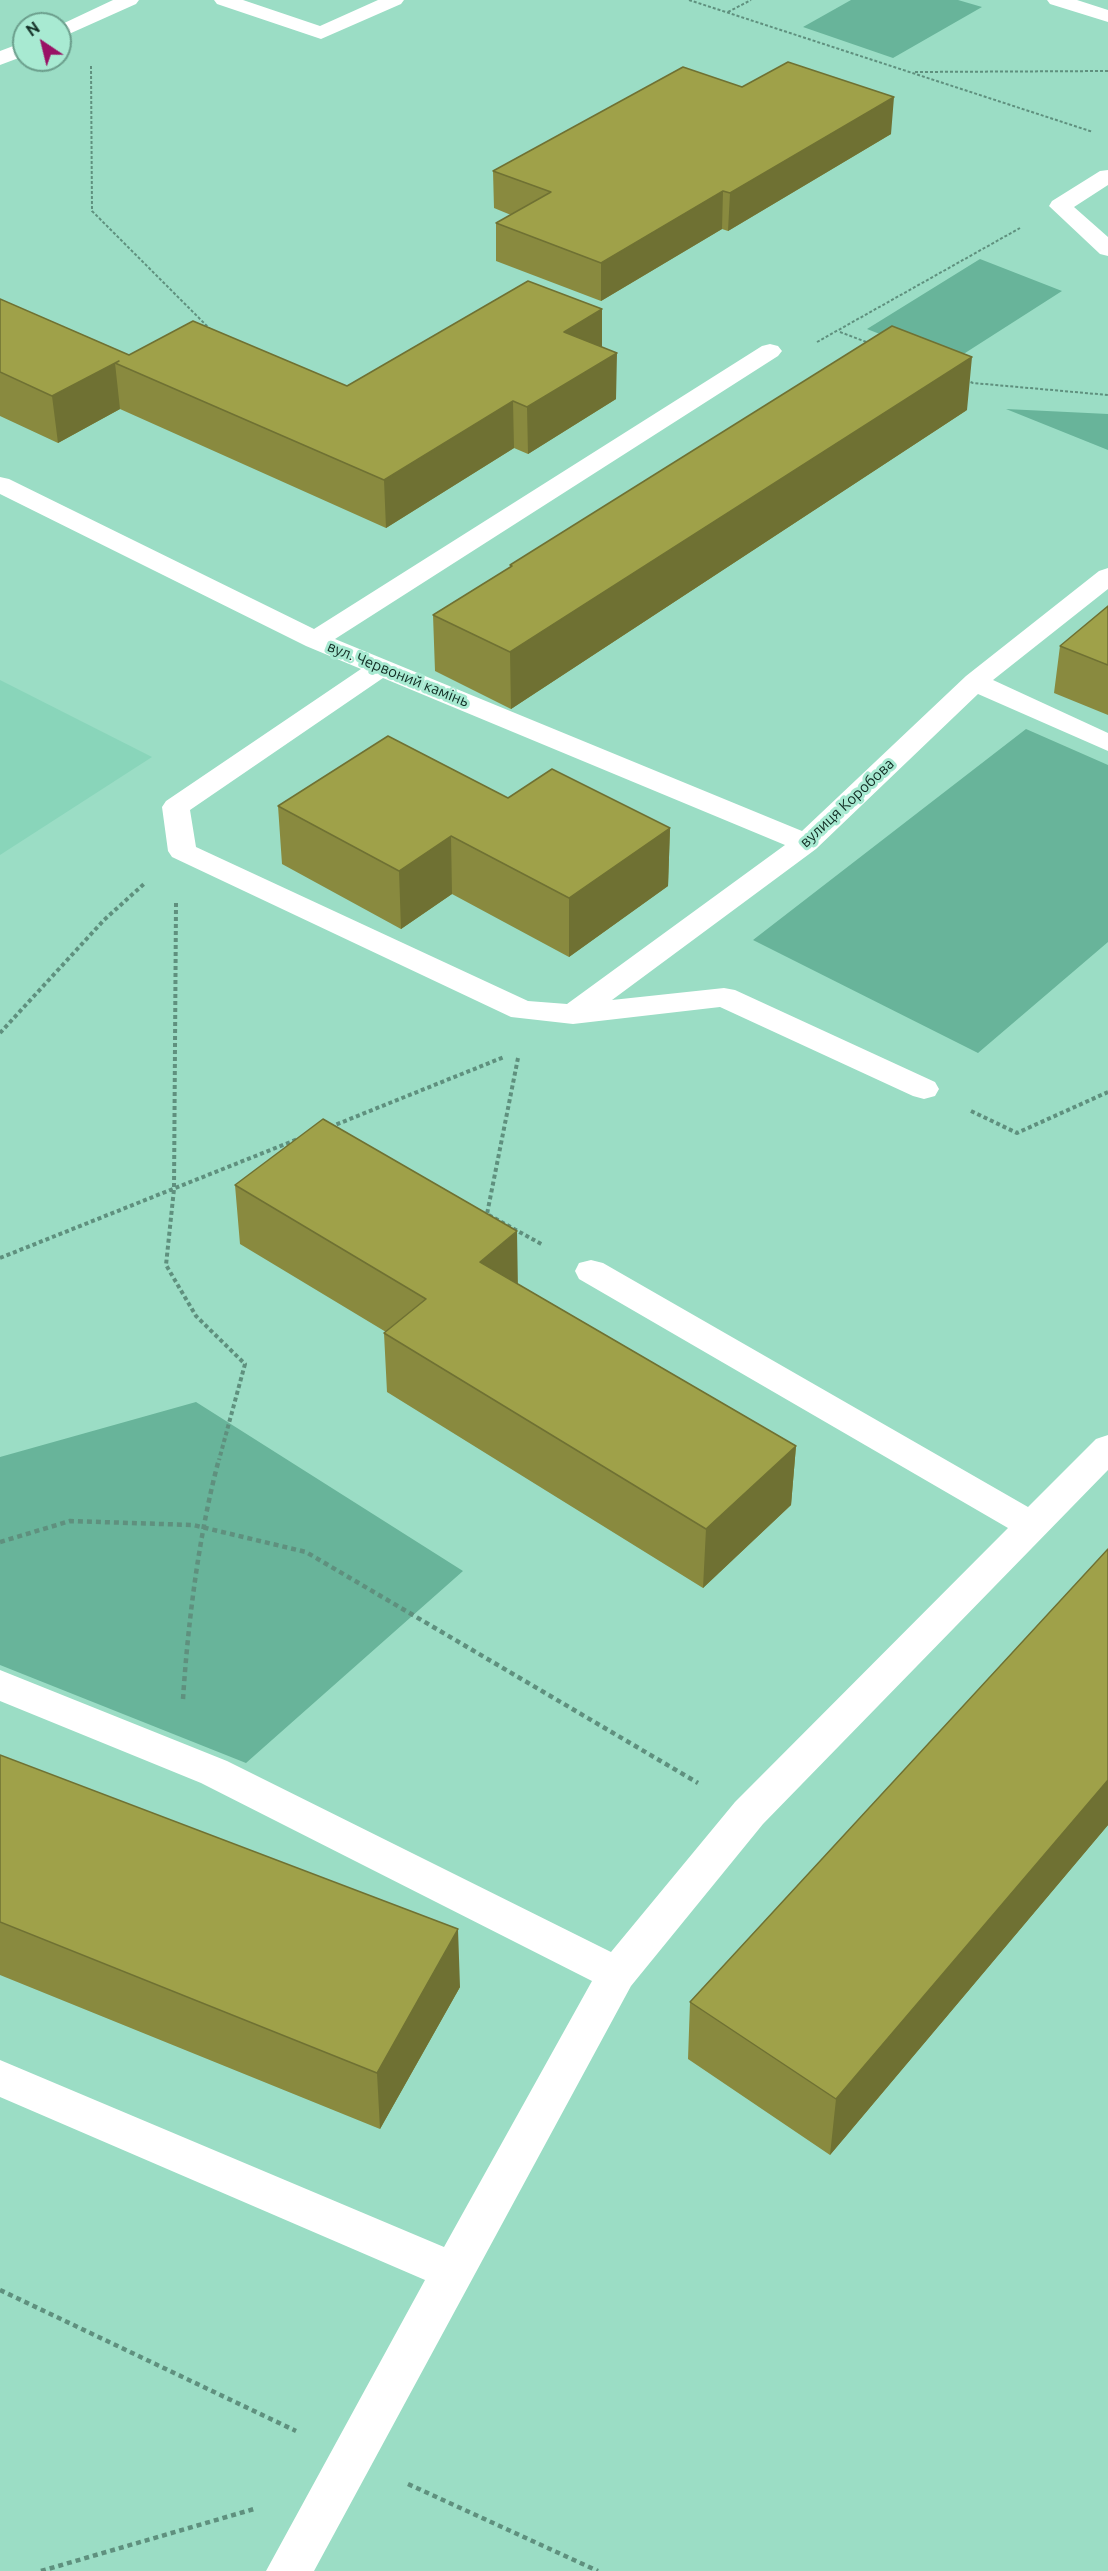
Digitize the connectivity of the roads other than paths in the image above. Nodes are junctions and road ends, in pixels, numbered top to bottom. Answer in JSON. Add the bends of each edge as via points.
{"nodes":[{"id":1,"x":129,"y":0,"type":"edge"},
{"id":2,"x":224,"y":0,"type":"edge"},
{"id":3,"x":394,"y":0,"type":"edge"},
{"id":4,"x":1057,"y":0,"type":"edge"},
{"id":5,"x":1108,"y":16,"type":"edge"},
{"id":6,"x":72,"y":26,"type":"edge"},
{"id":7,"x":1108,"y":176,"type":"edge"},
{"id":8,"x":1108,"y":249,"type":"edge"},
{"id":9,"x":770,"y":351,"type":"road end"},
{"id":10,"x":0,"y":484,"type":"edge"},
{"id":11,"x":1108,"y":576,"type":"edge"},
{"id":12,"x":315,"y":640,"type":"junction"},
{"id":13,"x":381,"y":667,"type":"junction"},
{"id":14,"x":975,"y":682,"type":"junction"},
{"id":15,"x":1108,"y":743,"type":"edge"},
{"id":16,"x":806,"y":843,"type":"junction"},
{"id":17,"x":573,"y":1014,"type":"junction"},
{"id":18,"x":924,"y":1089,"type":"road end"},
{"id":19,"x":591,"y":1271,"type":"road end"},
{"id":20,"x":1108,"y":1448,"type":"edge"},
{"id":21,"x":1033,"y":1526,"type":"junction"},
{"id":22,"x":0,"y":1685,"type":"edge"},
{"id":23,"x":617,"y":1974,"type":"junction"},
{"id":24,"x":0,"y":2078,"type":"edge"},
{"id":25,"x":453,"y":2271,"type":"junction"},
{"id":26,"x":289,"y":2571,"type":"edge"}],
"edges":[{"from":1,"to":6,"type":"street"},
{"from":2,"to":3,"type":"street","via":[[321,33]]},
{"from":4,"to":5,"type":"street"},
{"from":7,"to":8,"type":"street","via":[[1060,206]]},
{"from":9,"to":12,"type":"street"},
{"from":10,"to":12,"type":"street","name":"вул. Червоний камінь"},
{"from":11,"to":14,"type":"street","name":"вулиця Коробова"},
{"from":12,"to":13,"type":"street","name":"вул. Червоний камінь"},
{"from":13,"to":16,"type":"street","name":"вул. Червоний камінь"},
{"from":13,"to":17,"type":"street","via":[[176,807],[179,853],[522,1010]]},
{"from":14,"to":15,"type":"street"},
{"from":14,"to":16,"type":"street","name":"вулиця Коробова"},
{"from":16,"to":17,"type":"street","name":"вулиця Коробова"},
{"from":17,"to":18,"type":"street","via":[[724,997]]},
{"from":19,"to":21,"type":"street"},
{"from":20,"to":21,"type":"street"},
{"from":21,"to":23,"type":"street","via":[[749,1813]]},
{"from":22,"to":23,"type":"street","via":[[214,1773]]},
{"from":23,"to":25,"type":"street"},
{"from":24,"to":25,"type":"street"},
{"from":25,"to":26,"type":"street"}]}
